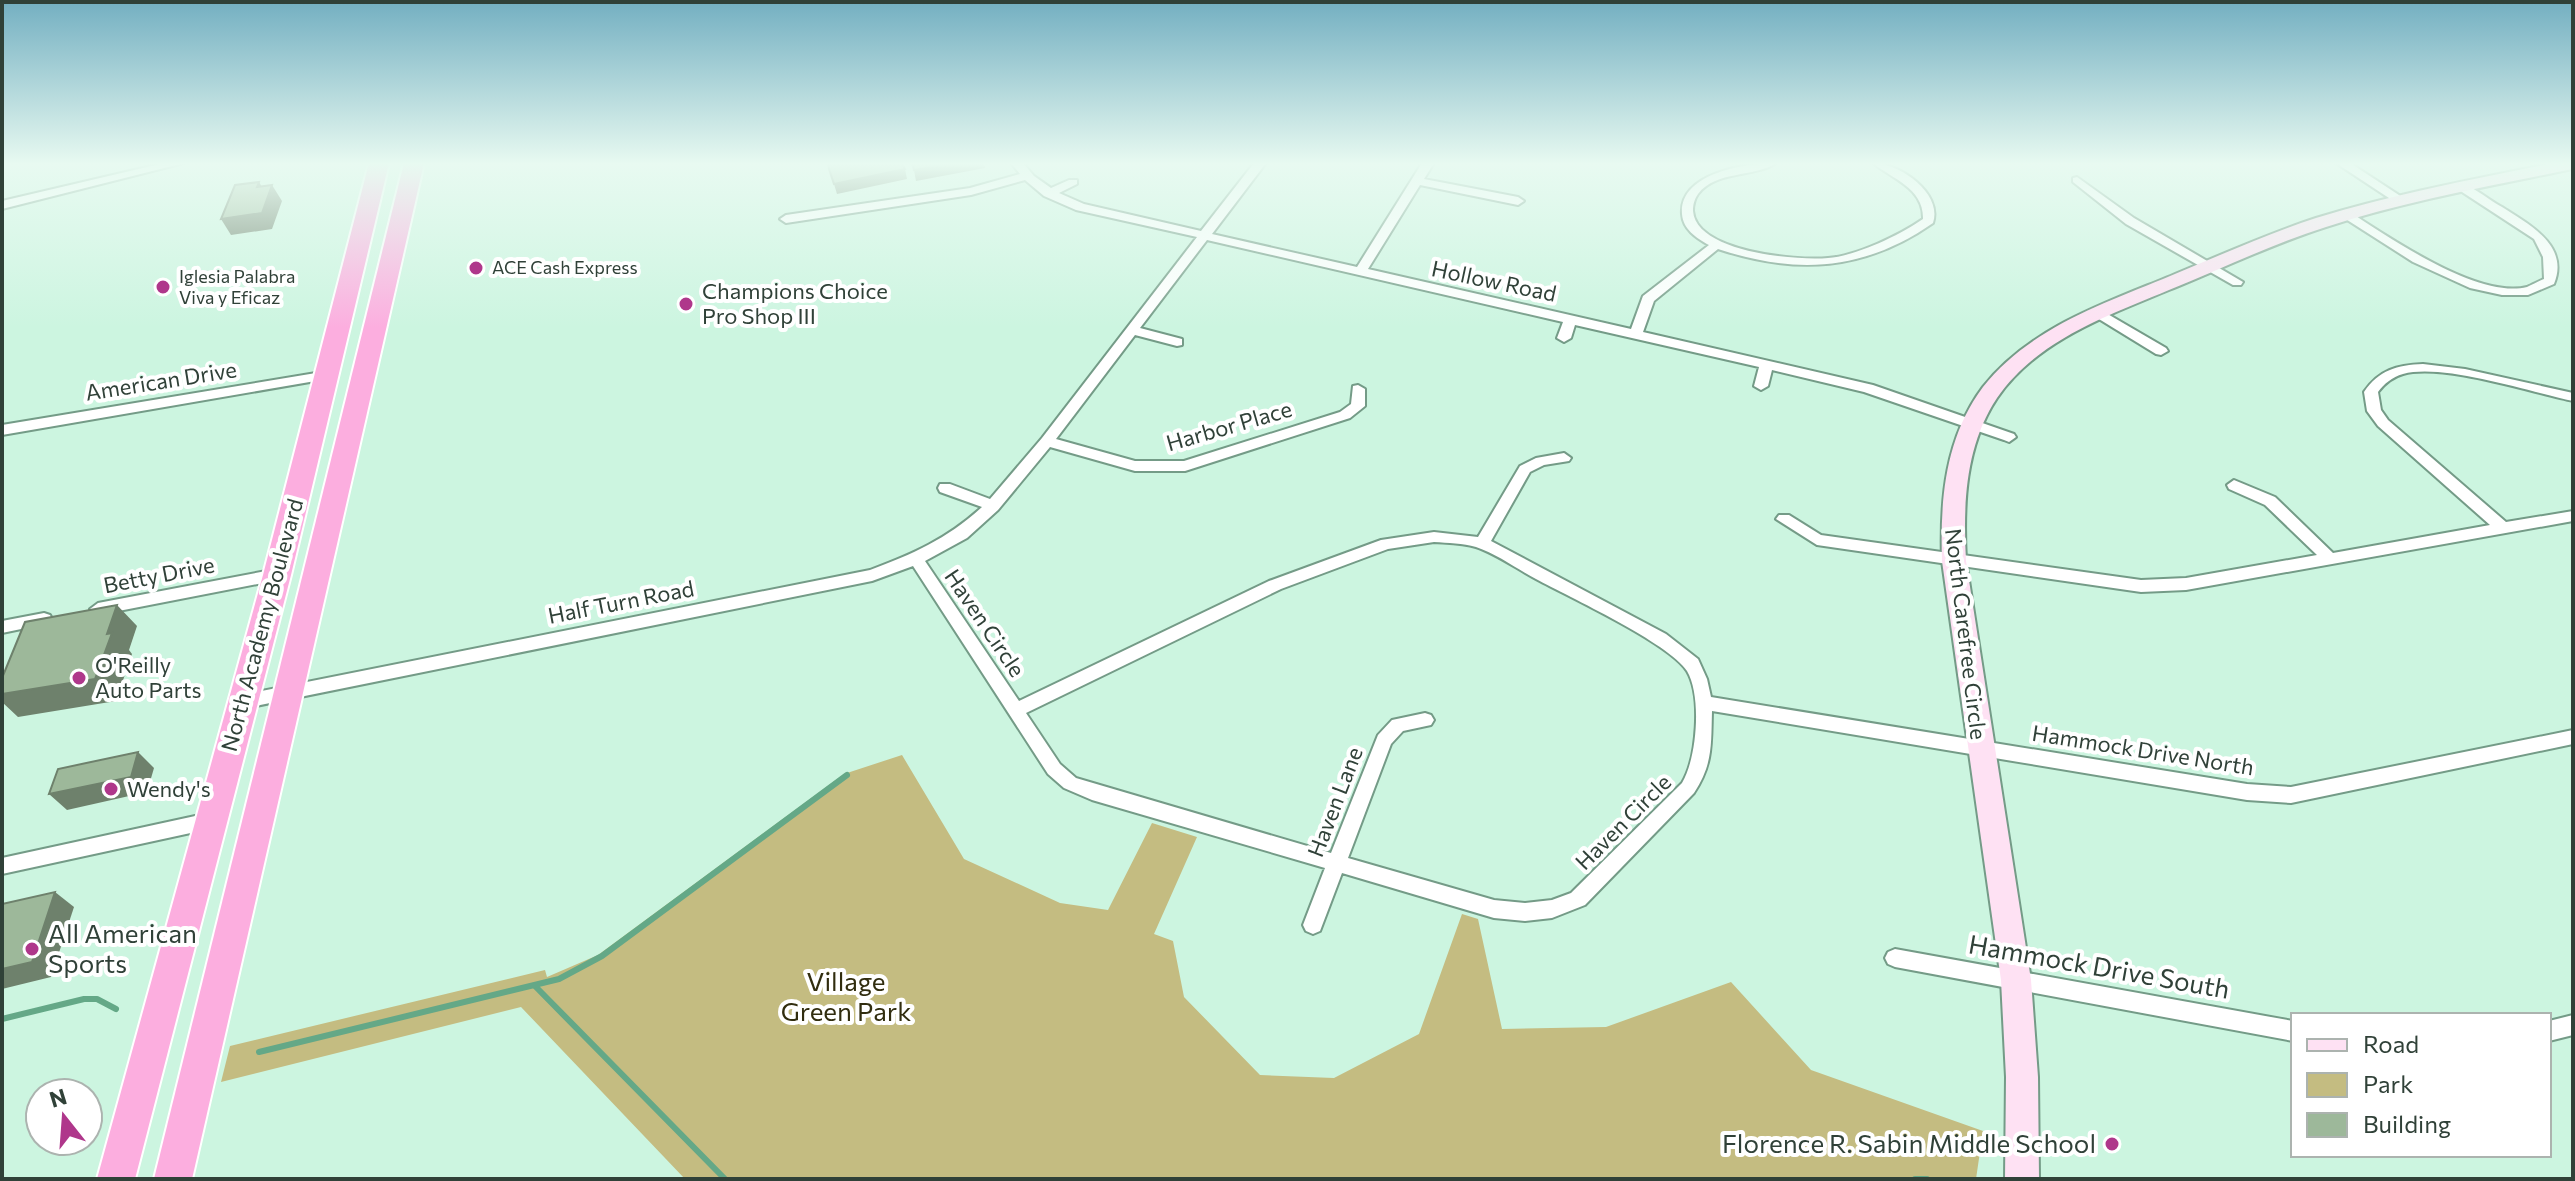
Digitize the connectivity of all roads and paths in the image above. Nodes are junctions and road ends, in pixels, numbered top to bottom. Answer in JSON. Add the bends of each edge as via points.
{"nodes":[{"id":1,"x":366,"y":218,"type":"edge"},
{"id":2,"x":401,"y":218,"type":"edge"},
{"id":3,"x":792,"y":218,"type":"edge"},
{"id":4,"x":1125,"y":218,"type":"edge"},
{"id":5,"x":1216,"y":218,"type":"edge"},
{"id":6,"x":1394,"y":218,"type":"edge"},
{"id":7,"x":1686,"y":218,"type":"edge"},
{"id":8,"x":1929,"y":218,"type":"edge"},
{"id":9,"x":2126,"y":218,"type":"edge"},
{"id":10,"x":2339,"y":218,"type":"edge"},
{"id":11,"x":2351,"y":218,"type":"edge"},
{"id":12,"x":2510,"y":218,"type":"edge"},
{"id":13,"x":786,"y":219,"type":"dead end"},
{"id":14,"x":1201,"y":237,"type":"junction"},
{"id":15,"x":1716,"y":245,"type":"junction"},
{"id":16,"x":2211,"y":267,"type":"junction"},
{"id":17,"x":1360,"y":272,"type":"junction"},
{"id":18,"x":2237,"y":282,"type":"dead end"},
{"id":19,"x":2099,"y":313,"type":"junction"},
{"id":20,"x":1571,"y":319,"type":"junction"},
{"id":21,"x":1131,"y":330,"type":"junction"},
{"id":22,"x":1636,"y":333,"type":"junction"},
{"id":23,"x":1564,"y":338,"type":"dead end"},
{"id":24,"x":1177,"y":342,"type":"dead end"},
{"id":25,"x":2161,"y":351,"type":"dead end"},
{"id":26,"x":1767,"y":363,"type":"junction"},
{"id":27,"x":328,"y":375,"type":"junction"},
{"id":28,"x":1761,"y":386,"type":"dead end"},
{"id":29,"x":1358,"y":389,"type":"dead end"},
{"id":30,"x":2573,"y":397,"type":"edge"},
{"id":31,"x":1972,"y":424,"type":"junction"},
{"id":32,"x":2,"y":430,"type":"edge"},
{"id":33,"x":2009,"y":437,"type":"dead end"},
{"id":34,"x":1047,"y":441,"type":"junction"},
{"id":35,"x":1564,"y":458,"type":"dead end"},
{"id":36,"x":2234,"y":485,"type":"dead end"},
{"id":37,"x":945,"y":488,"type":"dead end"},
{"id":38,"x":993,"y":506,"type":"junction"},
{"id":39,"x":2573,"y":516,"type":"edge"},
{"id":40,"x":1784,"y":519,"type":"dead end"},
{"id":41,"x":2502,"y":527,"type":"junction"},
{"id":42,"x":1482,"y":543,"type":"junction"},
{"id":43,"x":2329,"y":558,"type":"junction"},
{"id":44,"x":916,"y":559,"type":"junction"},
{"id":45,"x":1954,"y":561,"type":"junction"},
{"id":46,"x":277,"y":575,"type":"junction"},
{"id":47,"x":2,"y":627,"type":"edge"},
{"id":48,"x":286,"y":693,"type":"junction"},
{"id":49,"x":241,"y":702,"type":"junction"},
{"id":50,"x":1704,"y":703,"type":"junction"},
{"id":51,"x":1016,"y":710,"type":"junction"},
{"id":52,"x":1425,"y":720,"type":"dead end"},
{"id":53,"x":2573,"y":737,"type":"edge"},
{"id":54,"x":1980,"y":747,"type":"junction"},
{"id":55,"x":209,"y":821,"type":"junction"},
{"id":56,"x":1337,"y":862,"type":"junction"},
{"id":57,"x":2,"y":866,"type":"edge"},
{"id":58,"x":1313,"y":925,"type":"dead end"},
{"id":59,"x":1895,"y":958,"type":"dead end"},
{"id":60,"x":2016,"y":980,"type":"junction"},
{"id":61,"x":2573,"y":1025,"type":"edge"},
{"id":62,"x":2551,"y":1030,"type":"edge"},
{"id":63,"x":2291,"y":1031,"type":"edge"},
{"id":64,"x":116,"y":1179,"type":"edge"},
{"id":65,"x":173,"y":1179,"type":"edge"},
{"id":66,"x":2022,"y":1179,"type":"edge"}],
"edges":[{"from":1,"to":27,"type":"highway","name":"North Academy Boulevard"},
{"from":2,"to":48,"type":"highway","name":"North Academy Boulevard"},
{"from":3,"to":13,"type":"street"},
{"from":4,"to":14,"type":"street","name":"Hollow Road"},
{"from":5,"to":14,"type":"street","name":"Half Turn Road"},
{"from":6,"to":17,"type":"street"},
{"from":7,"to":15,"type":"street","via":[[1689,226]]},
{"from":8,"to":15,"type":"street","via":[[1829,262]]},
{"from":9,"to":16,"type":"street"},
{"from":10,"to":16,"type":"main road","name":"North Carefree Circle"},
{"from":11,"to":12,"type":"street","via":[[2469,283],[2534,289],[2550,281],[2544,242]]},
{"from":14,"to":17,"type":"street","name":"Hollow Road"},
{"from":14,"to":21,"type":"street","name":"Half Turn Road"},
{"from":15,"to":22,"type":"street","via":[[1648,299]]},
{"from":16,"to":18,"type":"street"},
{"from":16,"to":19,"type":"main road","name":"North Carefree Circle"},
{"from":17,"to":20,"type":"street","name":"Hollow Road"},
{"from":19,"to":25,"type":"street"},
{"from":19,"to":31,"type":"main road","name":"North Carefree Circle","via":[[2032,350],[2002,378]]},
{"from":20,"to":22,"type":"street","name":"Hollow Road"},
{"from":20,"to":23,"type":"street"},
{"from":21,"to":24,"type":"street"},
{"from":21,"to":34,"type":"street","name":"Half Turn Road"},
{"from":22,"to":26,"type":"street","name":"Hollow Road"},
{"from":26,"to":28,"type":"street"},
{"from":26,"to":31,"type":"street","name":"Hollow Road","via":[[1868,388]]},
{"from":27,"to":32,"type":"street","name":"American Drive"},
{"from":27,"to":46,"type":"highway","name":"North Academy Boulevard"},
{"from":29,"to":34,"type":"street","name":"Harbor Place","via":[[1358,406],[1345,415],[1185,466],[1135,466]]},
{"from":30,"to":41,"type":"street","via":[[2425,368],[2396,371],[2371,392],[2374,411]]},
{"from":31,"to":33,"type":"street","name":"Hollow Road"},
{"from":31,"to":45,"type":"main road","name":"North Carefree Circle","via":[[1953,487]]},
{"from":34,"to":38,"type":"street","name":"Half Turn Road"},
{"from":35,"to":42,"type":"street","via":[[1525,469]]},
{"from":36,"to":43,"type":"street","via":[[2270,501]]},
{"from":37,"to":38,"type":"street"},
{"from":38,"to":44,"type":"street","name":"Half Turn Road","via":[[962,534]]},
{"from":39,"to":41,"type":"street"},
{"from":40,"to":45,"type":"street","via":[[1817,540]]},
{"from":41,"to":43,"type":"street"},
{"from":42,"to":50,"type":"street","name":"Haven Circle","via":[[1669,645],[1692,664]]},
{"from":42,"to":51,"type":"street","name":"Haven Circle","via":[[1434,537],[1386,544],[1275,585]]},
{"from":43,"to":45,"type":"street","via":[[2186,584],[2141,586]]},
{"from":44,"to":48,"type":"street","name":"Half Turn Road","via":[[872,575]]},
{"from":44,"to":51,"type":"street","name":"Haven Circle"},
{"from":45,"to":54,"type":"main road","name":"North Carefree Circle"},
{"from":46,"to":47,"type":"street","name":"Betty Drive"},
{"from":46,"to":49,"type":"highway","name":"North Academy Boulevard"},
{"from":48,"to":49,"type":"street","name":"Half Turn Road"},
{"from":48,"to":65,"type":"highway","name":"North Academy Boulevard"},
{"from":49,"to":55,"type":"highway","name":"North Academy Boulevard"},
{"from":50,"to":54,"type":"street","name":"Hammock Drive North"},
{"from":50,"to":56,"type":"street","name":"Haven Circle","via":[[1702,757],[1688,788],[1578,899],[1552,909],[1494,909]]},
{"from":51,"to":56,"type":"street","name":"Haven Circle","via":[[1054,769],[1070,783]]},
{"from":52,"to":56,"type":"street","name":"Haven Lane","via":[[1398,725],[1384,740]]},
{"from":53,"to":54,"type":"street","name":"Hammock Drive North","via":[[2291,795]]},
{"from":54,"to":60,"type":"main road","name":"North Carefree Circle"},
{"from":55,"to":57,"type":"street"},
{"from":55,"to":64,"type":"highway","name":"North Academy Boulevard"},
{"from":56,"to":58,"type":"street","name":"Haven Lane"},
{"from":59,"to":60,"type":"street","name":"Hammock Drive South"},
{"from":60,"to":63,"type":"street","name":"Hammock Drive South"},
{"from":60,"to":66,"type":"main road","name":"North Carefree Circle"},
{"from":61,"to":62,"type":"street"}]}
